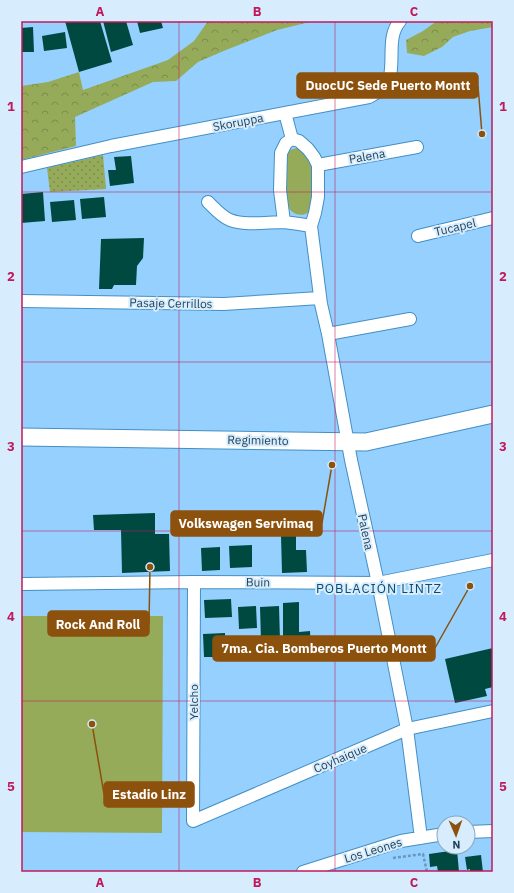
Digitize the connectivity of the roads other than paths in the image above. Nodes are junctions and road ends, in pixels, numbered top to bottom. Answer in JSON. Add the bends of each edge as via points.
{"nodes":[{"id":1,"x":400,"y":21,"type":"edge"},
{"id":2,"x":286,"y":112,"type":"junction"},
{"id":3,"x":292,"y":139,"type":"junction"},
{"id":4,"x":417,"y":147,"type":"dead end"},
{"id":5,"x":318,"y":165,"type":"junction"},
{"id":6,"x":21,"y":167,"type":"edge"},
{"id":7,"x":208,"y":202,"type":"dead end"},
{"id":8,"x":493,"y":218,"type":"edge"},
{"id":9,"x":284,"y":222,"type":"junction"},
{"id":10,"x":311,"y":226,"type":"junction"},
{"id":11,"x":418,"y":236,"type":"dead end"},
{"id":12,"x":320,"y":298,"type":"junction"},
{"id":13,"x":21,"y":301,"type":"edge"},
{"id":14,"x":410,"y":318,"type":"dead end"},
{"id":15,"x":328,"y":334,"type":"junction"},
{"id":16,"x":493,"y":414,"type":"edge"},
{"id":17,"x":21,"y":437,"type":"edge"},
{"id":18,"x":348,"y":442,"type":"junction"},
{"id":19,"x":493,"y":560,"type":"edge"},
{"id":20,"x":194,"y":582,"type":"junction"},
{"id":21,"x":378,"y":583,"type":"junction"},
{"id":22,"x":21,"y":584,"type":"edge"},
{"id":23,"x":493,"y":711,"type":"edge"},
{"id":24,"x":408,"y":728,"type":"junction"},
{"id":25,"x":192,"y":821,"type":"joint"},
{"id":26,"x":493,"y":831,"type":"edge"},
{"id":27,"x":476,"y":832,"type":"edge"},
{"id":28,"x":436,"y":835,"type":"edge"},
{"id":29,"x":420,"y":838,"type":"junction"},
{"id":30,"x":303,"y":872,"type":"edge"}],
"edges":[{"from":1,"to":2,"type":"street","name":"Skoruppa","via":[[393,35],[388,83],[381,91],[369,97]]},
{"from":2,"to":3,"type":"street"},
{"from":2,"to":6,"type":"street","name":"Skoruppa","via":[[111,146]]},
{"from":3,"to":5,"type":"street","via":[[299,141],[308,149]]},
{"from":3,"to":9,"type":"street","via":[[286,143],[281,153],[280,190]]},
{"from":4,"to":5,"type":"street","name":"Palena"},
{"from":5,"to":10,"type":"street","name":"Palena","via":[[318,197]]},
{"from":7,"to":9,"type":"street","via":[[230,220]]},
{"from":8,"to":11,"type":"street","name":"Tucapel"},
{"from":9,"to":10,"type":"street"},
{"from":10,"to":12,"type":"street","name":"Palena"},
{"from":12,"to":13,"type":"street","name":"Pasaje Cerrillos","via":[[224,304]]},
{"from":12,"to":15,"type":"street","name":"Palena"},
{"from":14,"to":15,"type":"street"},
{"from":15,"to":18,"type":"street","name":"Palena"},
{"from":16,"to":18,"type":"main road","name":"Regimiento","via":[[371,441]]},
{"from":17,"to":18,"type":"main road","name":"Regimiento"},
{"from":18,"to":21,"type":"street","name":"Palena"},
{"from":19,"to":21,"type":"street","name":"Buin"},
{"from":20,"to":21,"type":"street","name":"Buin"},
{"from":20,"to":22,"type":"street","name":"Buin"},
{"from":20,"to":25,"type":"street","name":"Yelcho"},
{"from":21,"to":24,"type":"street","name":"Palena"},
{"from":23,"to":24,"type":"street","name":"Coyhaique"},
{"from":24,"to":25,"type":"street","name":"Coyhaique"},
{"from":24,"to":29,"type":"street","name":"Palena"},
{"from":26,"to":27,"type":"street"},
{"from":28,"to":29,"type":"street","name":"Los Leones"},
{"from":29,"to":30,"type":"street","name":"Los Leones","via":[[401,841]]}]}
